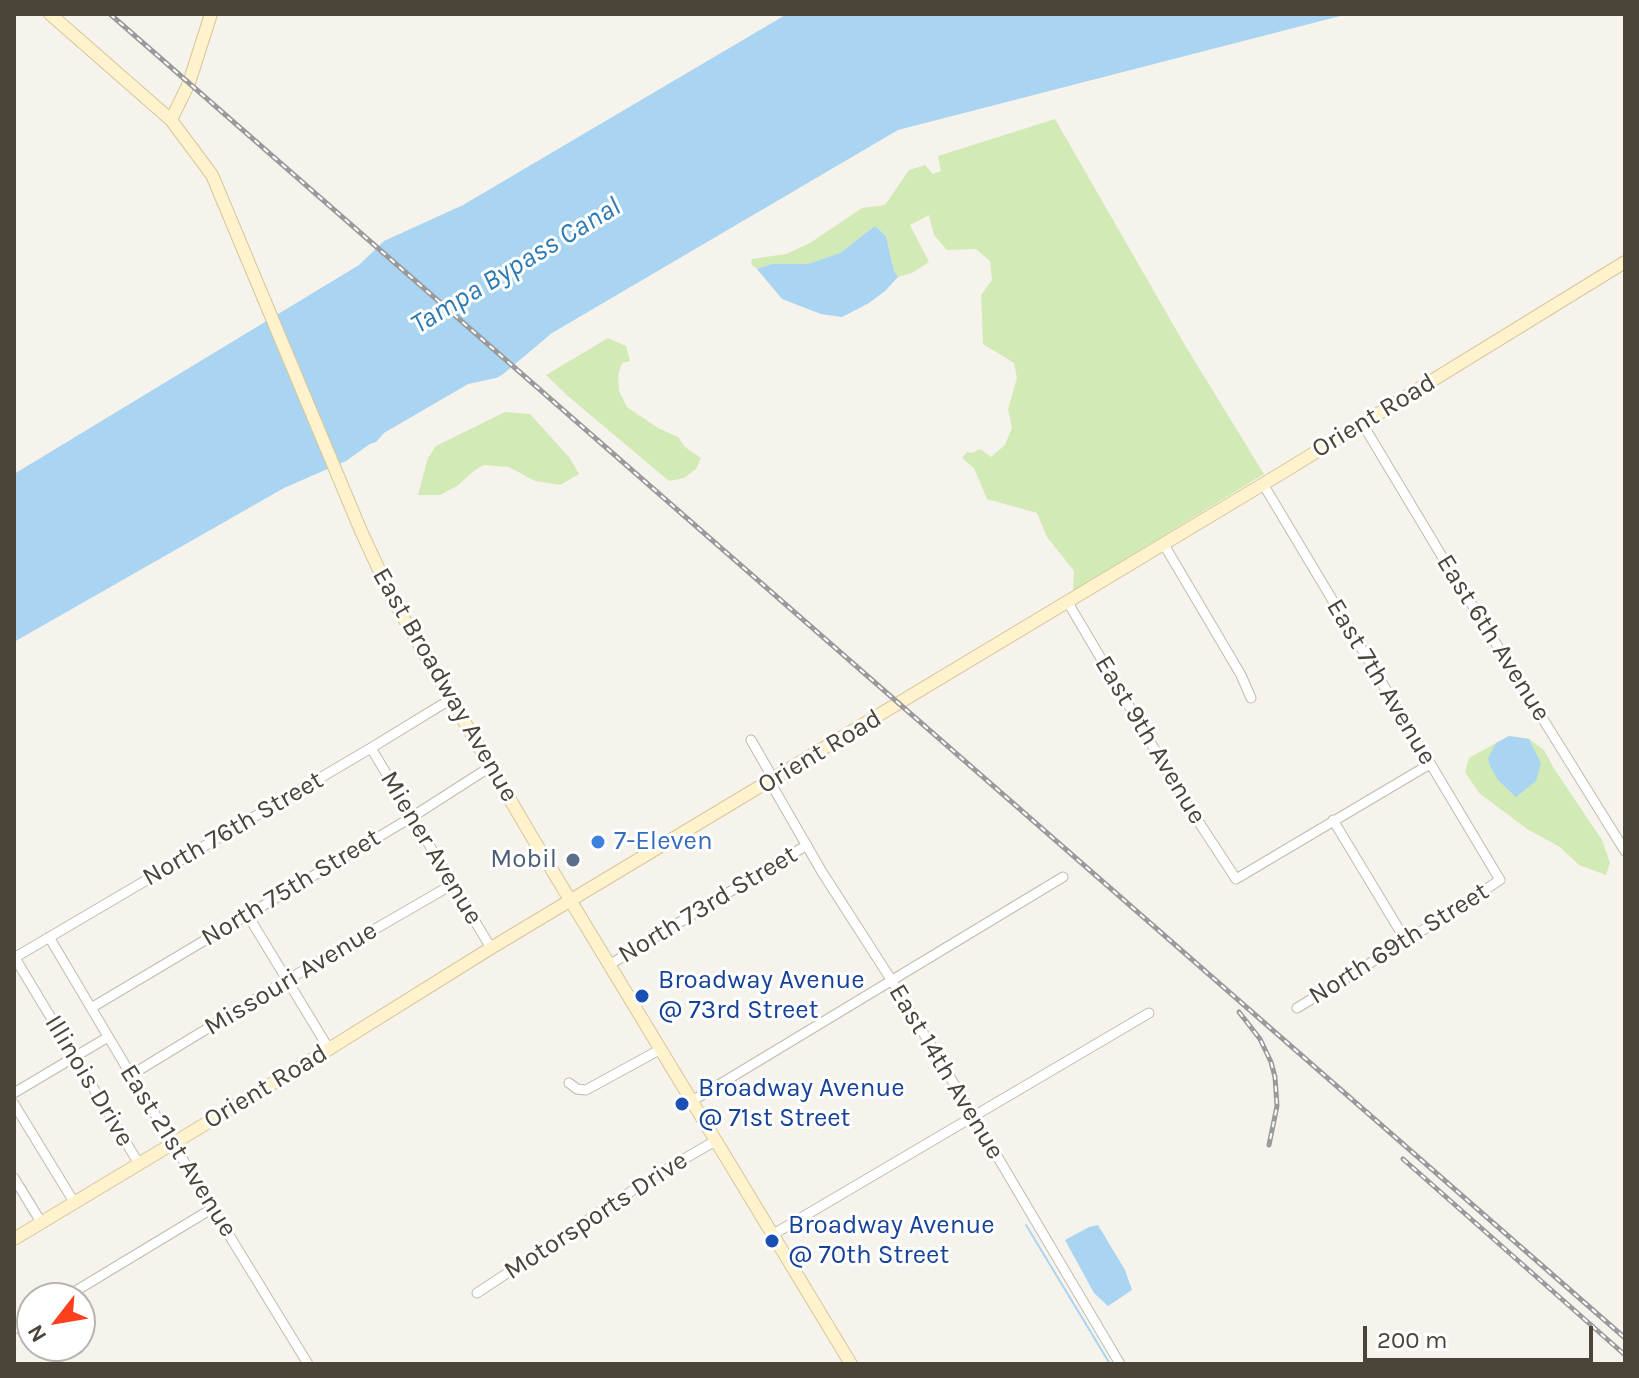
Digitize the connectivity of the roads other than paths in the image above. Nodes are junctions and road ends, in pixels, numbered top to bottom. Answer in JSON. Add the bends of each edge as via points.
{"nodes":[{"id":1,"x":50,"y":14,"type":"edge"},
{"id":2,"x":211,"y":14,"type":"edge"},
{"id":3,"x":171,"y":120,"type":"junction"},
{"id":4,"x":1625,"y":262,"type":"edge"},
{"id":5,"x":1362,"y":423,"type":"junction"},
{"id":6,"x":1263,"y":484,"type":"junction"},
{"id":7,"x":1163,"y":543,"type":"junction"},
{"id":8,"x":1067,"y":601,"type":"junction"},
{"id":9,"x":1251,"y":698,"type":"dead end"},
{"id":10,"x":451,"y":699,"type":"junction"},
{"id":11,"x":751,"y":740,"type":"dead end"},
{"id":12,"x":371,"y":748,"type":"junction"},
{"id":13,"x":1430,"y":764,"type":"junction"},
{"id":14,"x":490,"y":767,"type":"junction"},
{"id":15,"x":772,"y":781,"type":"junction"},
{"id":16,"x":412,"y":817,"type":"junction"},
{"id":17,"x":1333,"y":820,"type":"junction"},
{"id":18,"x":807,"y":845,"type":"junction"},
{"id":19,"x":1625,"y":851,"type":"edge"},
{"id":20,"x":1063,"y":877,"type":"dead end"},
{"id":21,"x":1500,"y":880,"type":"joint"},
{"id":22,"x":453,"y":884,"type":"junction"},
{"id":23,"x":571,"y":901,"type":"junction"},
{"id":24,"x":247,"y":914,"type":"junction"},
{"id":25,"x":49,"y":937,"type":"junction"},
{"id":26,"x":1406,"y":941,"type":"junction"},
{"id":27,"x":491,"y":948,"type":"junction"},
{"id":28,"x":14,"y":958,"type":"edge"},
{"id":29,"x":609,"y":965,"type":"junction"},
{"id":30,"x":287,"y":980,"type":"junction"},
{"id":31,"x":892,"y":981,"type":"junction"},
{"id":32,"x":91,"y":1008,"type":"junction"},
{"id":33,"x":1297,"y":1008,"type":"dead end"},
{"id":34,"x":1149,"y":1013,"type":"dead end"},
{"id":35,"x":108,"y":1037,"type":"junction"},
{"id":36,"x":329,"y":1049,"type":"junction"},
{"id":37,"x":661,"y":1049,"type":"junction"},
{"id":38,"x":74,"y":1057,"type":"junction"},
{"id":39,"x":131,"y":1075,"type":"junction"},
{"id":40,"x":569,"y":1083,"type":"dead end"},
{"id":41,"x":14,"y":1093,"type":"edge"},
{"id":42,"x":692,"y":1101,"type":"junction"},
{"id":43,"x":14,"y":1104,"type":"edge"},
{"id":44,"x":974,"y":1117,"type":"junction"},
{"id":45,"x":715,"y":1141,"type":"junction"},
{"id":46,"x":173,"y":1143,"type":"junction"},
{"id":47,"x":139,"y":1164,"type":"junction"},
{"id":48,"x":14,"y":1178,"type":"edge"},
{"id":49,"x":74,"y":1202,"type":"junction"},
{"id":50,"x":213,"y":1208,"type":"junction"},
{"id":51,"x":41,"y":1222,"type":"junction"},
{"id":52,"x":772,"y":1235,"type":"junction"},
{"id":53,"x":14,"y":1239,"type":"edge"},
{"id":54,"x":90,"y":1282,"type":"edge"},
{"id":55,"x":477,"y":1293,"type":"dead end"},
{"id":56,"x":308,"y":1364,"type":"edge"},
{"id":57,"x":851,"y":1364,"type":"edge"},
{"id":58,"x":1120,"y":1364,"type":"edge"}],
"edges":[{"from":1,"to":3,"type":"street","name":"East Broadway Avenue"},
{"from":2,"to":3,"type":"street"},
{"from":3,"to":10,"type":"street","name":"East Broadway Avenue","via":[[212,175],[393,600]]},
{"from":4,"to":5,"type":"street","name":"Orient Road"},
{"from":5,"to":6,"type":"street","name":"Orient Road"},
{"from":5,"to":19,"type":"street","name":"East 6th Avenue"},
{"from":6,"to":7,"type":"street","name":"Orient Road"},
{"from":6,"to":13,"type":"street","name":"East 7th Avenue"},
{"from":7,"to":8,"type":"street","name":"Orient Road"},
{"from":7,"to":9,"type":"street"},
{"from":8,"to":15,"type":"street","name":"Orient Road"},
{"from":8,"to":17,"type":"street","name":"East 9th Avenue","via":[[1236,879]]},
{"from":10,"to":12,"type":"street","name":"North 76th Street"},
{"from":10,"to":14,"type":"street","name":"East Broadway Avenue"},
{"from":11,"to":15,"type":"street","name":"East 14th Avenue"},
{"from":12,"to":16,"type":"street","name":"Miener Avenue"},
{"from":12,"to":25,"type":"street","name":"North 76th Street"},
{"from":13,"to":17,"type":"street"},
{"from":13,"to":21,"type":"street","name":"East 7th Avenue"},
{"from":14,"to":16,"type":"street","name":"North 75th Street"},
{"from":14,"to":23,"type":"street","name":"East Broadway Avenue"},
{"from":15,"to":18,"type":"street","name":"East 14th Avenue"},
{"from":15,"to":23,"type":"street","name":"Orient Road"},
{"from":16,"to":22,"type":"street","name":"Miener Avenue"},
{"from":16,"to":24,"type":"street","name":"North 75th Street"},
{"from":17,"to":26,"type":"street"},
{"from":18,"to":29,"type":"street","name":"North 73rd Street"},
{"from":18,"to":31,"type":"street","name":"East 14th Avenue"},
{"from":20,"to":31,"type":"street"},
{"from":21,"to":26,"type":"street","name":"North 69th Street"},
{"from":22,"to":27,"type":"street","name":"Miener Avenue"},
{"from":22,"to":30,"type":"street","name":"Missouri Avenue"},
{"from":23,"to":27,"type":"street","name":"Orient Road"},
{"from":23,"to":29,"type":"street","name":"East Broadway Avenue"},
{"from":24,"to":30,"type":"street"},
{"from":24,"to":32,"type":"street","name":"North 75th Street"},
{"from":25,"to":28,"type":"street","name":"North 76th Street"},
{"from":25,"to":32,"type":"street","name":"East 21st Avenue"},
{"from":26,"to":33,"type":"street","name":"North 69th Street"},
{"from":27,"to":36,"type":"street","name":"Orient Road"},
{"from":28,"to":38,"type":"street","name":"Illinois Drive"},
{"from":29,"to":37,"type":"street","name":"East Broadway Avenue"},
{"from":30,"to":36,"type":"street"},
{"from":30,"to":39,"type":"street","name":"Missouri Avenue"},
{"from":31,"to":42,"type":"street"},
{"from":31,"to":44,"type":"street","name":"East 14th Avenue"},
{"from":32,"to":35,"type":"street","name":"East 21st Avenue"},
{"from":34,"to":44,"type":"street"},
{"from":35,"to":38,"type":"street"},
{"from":35,"to":39,"type":"street","name":"East 21st Avenue"},
{"from":36,"to":46,"type":"street","name":"Orient Road"},
{"from":37,"to":40,"type":"street","via":[[586,1090]]},
{"from":37,"to":42,"type":"street","name":"East Broadway Avenue"},
{"from":38,"to":41,"type":"street"},
{"from":38,"to":47,"type":"street","name":"Illinois Drive"},
{"from":39,"to":46,"type":"street","name":"East 21st Avenue"},
{"from":42,"to":45,"type":"street","name":"East Broadway Avenue"},
{"from":43,"to":49,"type":"street"},
{"from":44,"to":52,"type":"street"},
{"from":44,"to":58,"type":"street","name":"East 14th Avenue"},
{"from":45,"to":52,"type":"street","name":"East Broadway Avenue"},
{"from":45,"to":55,"type":"street","name":"Motorsports Drive"},
{"from":46,"to":47,"type":"street","name":"Orient Road"},
{"from":46,"to":50,"type":"street","name":"East 21st Avenue"},
{"from":47,"to":49,"type":"street","name":"Orient Road"},
{"from":48,"to":51,"type":"street"},
{"from":49,"to":51,"type":"street","name":"Orient Road"},
{"from":50,"to":54,"type":"street"},
{"from":50,"to":56,"type":"street","name":"East 21st Avenue"},
{"from":51,"to":53,"type":"street","name":"Orient Road"},
{"from":52,"to":57,"type":"street","name":"East Broadway Avenue"}]}
